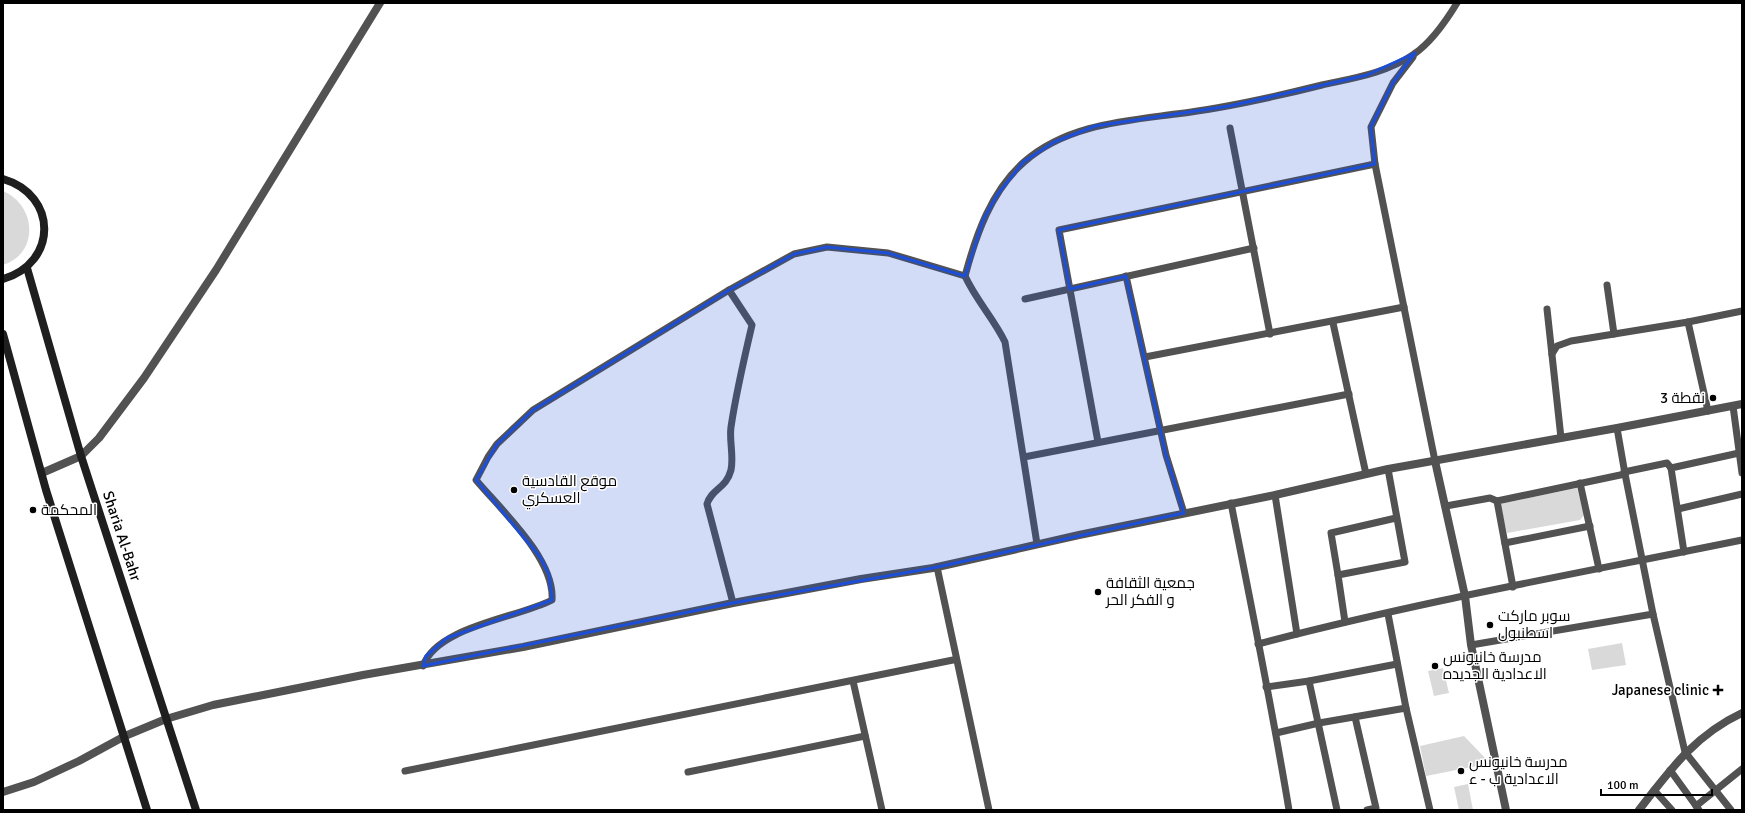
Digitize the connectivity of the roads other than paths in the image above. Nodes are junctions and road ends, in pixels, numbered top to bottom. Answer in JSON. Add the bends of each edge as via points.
{"nodes":[{"id":1,"x":380,"y":3,"type":"edge"},
{"id":2,"x":1457,"y":3,"type":"edge"},
{"id":3,"x":1415,"y":53,"type":"junction"},
{"id":4,"x":1230,"y":128,"type":"dead end"},
{"id":5,"x":1375,"y":164,"type":"junction"},
{"id":6,"x":3,"y":179,"type":"edge"},
{"id":7,"x":1243,"y":191,"type":"junction"},
{"id":8,"x":1254,"y":248,"type":"junction"},
{"id":9,"x":27,"y":268,"type":"junction"},
{"id":10,"x":965,"y":276,"type":"junction"},
{"id":11,"x":1126,"y":276,"type":"junction"},
{"id":12,"x":3,"y":279,"type":"edge"},
{"id":13,"x":1607,"y":284,"type":"dead end"},
{"id":14,"x":1070,"y":289,"type":"junction"},
{"id":15,"x":729,"y":290,"type":"junction"},
{"id":16,"x":1025,"y":299,"type":"dead end"},
{"id":17,"x":1404,"y":307,"type":"junction"},
{"id":18,"x":1547,"y":308,"type":"dead end"},
{"id":19,"x":1742,"y":311,"type":"edge"},
{"id":20,"x":1688,"y":322,"type":"junction"},
{"id":21,"x":1333,"y":323,"type":"dead end"},
{"id":22,"x":3,"y":334,"type":"edge"},
{"id":23,"x":1270,"y":334,"type":"junction"},
{"id":24,"x":1614,"y":334,"type":"junction"},
{"id":25,"x":1552,"y":354,"type":"junction"},
{"id":26,"x":1145,"y":357,"type":"junction"},
{"id":27,"x":1349,"y":394,"type":"junction"},
{"id":28,"x":1742,"y":404,"type":"edge"},
{"id":29,"x":1733,"y":406,"type":"junction"},
{"id":30,"x":1708,"y":411,"type":"junction"},
{"id":31,"x":1617,"y":428,"type":"junction"},
{"id":32,"x":1160,"y":430,"type":"junction"},
{"id":33,"x":1561,"y":438,"type":"junction"},
{"id":34,"x":1098,"y":442,"type":"junction"},
{"id":35,"x":1739,"y":453,"type":"junction"},
{"id":36,"x":81,"y":456,"type":"junction"},
{"id":37,"x":1024,"y":457,"type":"junction"},
{"id":38,"x":1435,"y":461,"type":"junction"},
{"id":39,"x":1388,"y":468,"type":"junction"},
{"id":40,"x":1671,"y":468,"type":"junction"},
{"id":41,"x":42,"y":473,"type":"junction"},
{"id":42,"x":1624,"y":473,"type":"junction"},
{"id":43,"x":1742,"y":473,"type":"edge"},
{"id":44,"x":1366,"y":474,"type":"junction"},
{"id":45,"x":1580,"y":483,"type":"junction"},
{"id":46,"x":1742,"y":494,"type":"edge"},
{"id":47,"x":1275,"y":495,"type":"junction"},
{"id":48,"x":1497,"y":501,"type":"junction"},
{"id":49,"x":1232,"y":503,"type":"junction"},
{"id":50,"x":1446,"y":506,"type":"junction"},
{"id":51,"x":1678,"y":509,"type":"junction"},
{"id":52,"x":1184,"y":513,"type":"junction"},
{"id":53,"x":1396,"y":518,"type":"junction"},
{"id":54,"x":1590,"y":526,"type":"junction"},
{"id":55,"x":1742,"y":540,"type":"edge"},
{"id":56,"x":1505,"y":543,"type":"junction"},
{"id":57,"x":1037,"y":544,"type":"junction"},
{"id":58,"x":1684,"y":552,"type":"junction"},
{"id":59,"x":1643,"y":560,"type":"junction"},
{"id":60,"x":937,"y":567,"type":"junction"},
{"id":61,"x":1600,"y":569,"type":"junction"},
{"id":62,"x":1338,"y":575,"type":"junction"},
{"id":63,"x":1513,"y":587,"type":"junction"},
{"id":64,"x":1465,"y":596,"type":"junction"},
{"id":65,"x":733,"y":603,"type":"junction"},
{"id":66,"x":1388,"y":614,"type":"junction"},
{"id":67,"x":1653,"y":614,"type":"junction"},
{"id":68,"x":1345,"y":622,"type":"junction"},
{"id":69,"x":1297,"y":634,"type":"junction"},
{"id":70,"x":1258,"y":644,"type":"junction"},
{"id":71,"x":1471,"y":645,"type":"junction"},
{"id":72,"x":953,"y":660,"type":"dead end"},
{"id":73,"x":1397,"y":664,"type":"junction"},
{"id":74,"x":423,"y":666,"type":"junction"},
{"id":75,"x":853,"y":680,"type":"junction"},
{"id":76,"x":1309,"y":681,"type":"junction"},
{"id":77,"x":1266,"y":687,"type":"junction"},
{"id":78,"x":1406,"y":708,"type":"junction"},
{"id":79,"x":1742,"y":713,"type":"edge"},
{"id":80,"x":1355,"y":717,"type":"junction"},
{"id":81,"x":166,"y":720,"type":"junction"},
{"id":82,"x":1319,"y":723,"type":"junction"},
{"id":83,"x":1276,"y":732,"type":"junction"},
{"id":84,"x":125,"y":736,"type":"junction"},
{"id":85,"x":865,"y":736,"type":"junction"},
{"id":86,"x":1685,"y":752,"type":"junction"},
{"id":87,"x":1742,"y":769,"type":"edge"},
{"id":88,"x":1670,"y":770,"type":"junction"},
{"id":89,"x":405,"y":771,"type":"dead end"},
{"id":90,"x":688,"y":772,"type":"dead end"},
{"id":91,"x":1654,"y":790,"type":"junction"},
{"id":92,"x":1716,"y":790,"type":"junction"},
{"id":93,"x":3,"y":792,"type":"edge"},
{"id":94,"x":1698,"y":808,"type":"edge"},
{"id":95,"x":147,"y":810,"type":"edge"},
{"id":96,"x":196,"y":810,"type":"edge"},
{"id":97,"x":882,"y":810,"type":"edge"},
{"id":98,"x":989,"y":810,"type":"edge"},
{"id":99,"x":1289,"y":810,"type":"edge"},
{"id":100,"x":1337,"y":810,"type":"edge"},
{"id":101,"x":1367,"y":810,"type":"edge"},
{"id":102,"x":1430,"y":810,"type":"edge"},
{"id":103,"x":1506,"y":810,"type":"edge"},
{"id":104,"x":1639,"y":810,"type":"edge"},
{"id":105,"x":1672,"y":810,"type":"edge"},
{"id":106,"x":1732,"y":810,"type":"edge"}],
"edges":[{"from":1,"to":36,"type":"street","via":[[216,270],[144,378],[99,438]]},
{"from":2,"to":3,"type":"street","via":[[1435,33]]},
{"from":3,"to":5,"type":"street","via":[[1393,83],[1371,127]]},
{"from":3,"to":10,"type":"street","via":[[1386,69],[1367,75],[1229,106],[1096,126],[1054,142],[1024,162],[998,195],[982,220]]},
{"from":4,"to":7,"type":"street"},
{"from":5,"to":7,"type":"street"},
{"from":5,"to":17,"type":"street"},
{"from":6,"to":9,"type":"main road","via":[[29,192],[39,206],[44,221],[44,239],[38,255]]},
{"from":7,"to":8,"type":"street"},
{"from":7,"to":14,"type":"street","via":[[1058,230]]},
{"from":8,"to":11,"type":"street"},
{"from":8,"to":23,"type":"street"},
{"from":9,"to":12,"type":"main road","via":[[15,276]]},
{"from":9,"to":36,"type":"main road","name":"Sharia Al-Bahr"},
{"from":10,"to":15,"type":"street","via":[[888,253],[827,247],[794,254]]},
{"from":10,"to":37,"type":"street","via":[[1005,342]]},
{"from":11,"to":14,"type":"street"},
{"from":11,"to":26,"type":"street"},
{"from":13,"to":24,"type":"street"},
{"from":14,"to":16,"type":"street"},
{"from":14,"to":34,"type":"street"},
{"from":15,"to":65,"type":"street","via":[[752,325],[730,429],[731,469],[726,483],[709,498],[707,504]]},
{"from":15,"to":74,"type":"street","via":[[534,410],[497,444],[476,480],[540,557],[553,588],[552,600],[542,606],[524,610],[448,638],[426,656]]},
{"from":17,"to":23,"type":"street"},
{"from":17,"to":38,"type":"street"},
{"from":18,"to":25,"type":"street"},
{"from":19,"to":20,"type":"street"},
{"from":20,"to":24,"type":"street"},
{"from":20,"to":30,"type":"street"},
{"from":21,"to":27,"type":"street"},
{"from":22,"to":41,"type":"main road"},
{"from":23,"to":26,"type":"street"},
{"from":24,"to":25,"type":"street","via":[[1571,341],[1557,346]]},
{"from":25,"to":33,"type":"street"},
{"from":26,"to":32,"type":"street"},
{"from":27,"to":32,"type":"street"},
{"from":27,"to":44,"type":"street"},
{"from":28,"to":29,"type":"street"},
{"from":29,"to":30,"type":"street"},
{"from":29,"to":35,"type":"street"},
{"from":30,"to":31,"type":"street"},
{"from":31,"to":33,"type":"street"},
{"from":31,"to":42,"type":"street"},
{"from":32,"to":34,"type":"street"},
{"from":32,"to":52,"type":"street"},
{"from":33,"to":38,"type":"street"},
{"from":34,"to":37,"type":"street"},
{"from":35,"to":40,"type":"street"},
{"from":35,"to":43,"type":"street"},
{"from":36,"to":41,"type":"street"},
{"from":36,"to":81,"type":"main road","name":"Sharia Al-Bahr"},
{"from":37,"to":57,"type":"street"},
{"from":38,"to":39,"type":"street"},
{"from":38,"to":50,"type":"street"},
{"from":39,"to":44,"type":"street"},
{"from":39,"to":53,"type":"street"},
{"from":40,"to":42,"type":"street","via":[[1668,463]]},
{"from":40,"to":51,"type":"street"},
{"from":41,"to":84,"type":"main road"},
{"from":42,"to":45,"type":"street"},
{"from":42,"to":59,"type":"street"},
{"from":44,"to":47,"type":"street"},
{"from":45,"to":48,"type":"street"},
{"from":45,"to":54,"type":"street"},
{"from":46,"to":51,"type":"street"},
{"from":47,"to":49,"type":"street"},
{"from":47,"to":69,"type":"street"},
{"from":48,"to":50,"type":"street","via":[[1490,498]]},
{"from":48,"to":56,"type":"street"},
{"from":49,"to":52,"type":"street"},
{"from":49,"to":70,"type":"street"},
{"from":50,"to":64,"type":"street"},
{"from":51,"to":58,"type":"street"},
{"from":52,"to":57,"type":"street"},
{"from":53,"to":62,"type":"street","via":[[1331,533]]},
{"from":53,"to":62,"type":"street","via":[[1405,562]]},
{"from":54,"to":56,"type":"street"},
{"from":54,"to":61,"type":"street"},
{"from":55,"to":58,"type":"street"},
{"from":56,"to":63,"type":"street"},
{"from":57,"to":60,"type":"street"},
{"from":58,"to":59,"type":"street"},
{"from":59,"to":61,"type":"street"},
{"from":59,"to":67,"type":"street"},
{"from":60,"to":65,"type":"street"},
{"from":60,"to":98,"type":"street"},
{"from":61,"to":63,"type":"street"},
{"from":62,"to":68,"type":"street"},
{"from":63,"to":64,"type":"street"},
{"from":64,"to":66,"type":"street"},
{"from":64,"to":71,"type":"street"},
{"from":65,"to":74,"type":"street"},
{"from":66,"to":68,"type":"street"},
{"from":66,"to":73,"type":"street"},
{"from":67,"to":71,"type":"street"},
{"from":67,"to":86,"type":"street"},
{"from":68,"to":69,"type":"street"},
{"from":69,"to":70,"type":"street"},
{"from":70,"to":77,"type":"street"},
{"from":71,"to":103,"type":"street"},
{"from":72,"to":75,"type":"street"},
{"from":73,"to":76,"type":"street"},
{"from":73,"to":78,"type":"street"},
{"from":74,"to":81,"type":"street","via":[[363,675],[213,705]]},
{"from":75,"to":85,"type":"street"},
{"from":75,"to":89,"type":"street"},
{"from":76,"to":77,"type":"street"},
{"from":76,"to":82,"type":"street"},
{"from":77,"to":83,"type":"street"},
{"from":78,"to":80,"type":"street"},
{"from":78,"to":102,"type":"street"},
{"from":79,"to":86,"type":"street","via":[[1711,729]]},
{"from":80,"to":82,"type":"street"},
{"from":80,"to":101,"type":"street","via":[[1376,808]]},
{"from":81,"to":84,"type":"street"},
{"from":81,"to":96,"type":"main road","name":"Sharia Al-Bahr"},
{"from":82,"to":83,"type":"street"},
{"from":82,"to":100,"type":"street"},
{"from":83,"to":99,"type":"street"},
{"from":84,"to":93,"type":"street","via":[[34,782]]},
{"from":84,"to":95,"type":"main road"},
{"from":85,"to":90,"type":"street"},
{"from":85,"to":97,"type":"street"},
{"from":86,"to":88,"type":"street"},
{"from":86,"to":92,"type":"street"},
{"from":87,"to":92,"type":"street"},
{"from":88,"to":91,"type":"street"},
{"from":88,"to":94,"type":"street"},
{"from":91,"to":104,"type":"street"},
{"from":91,"to":105,"type":"street"},
{"from":92,"to":94,"type":"street"},
{"from":92,"to":106,"type":"street"}]}
